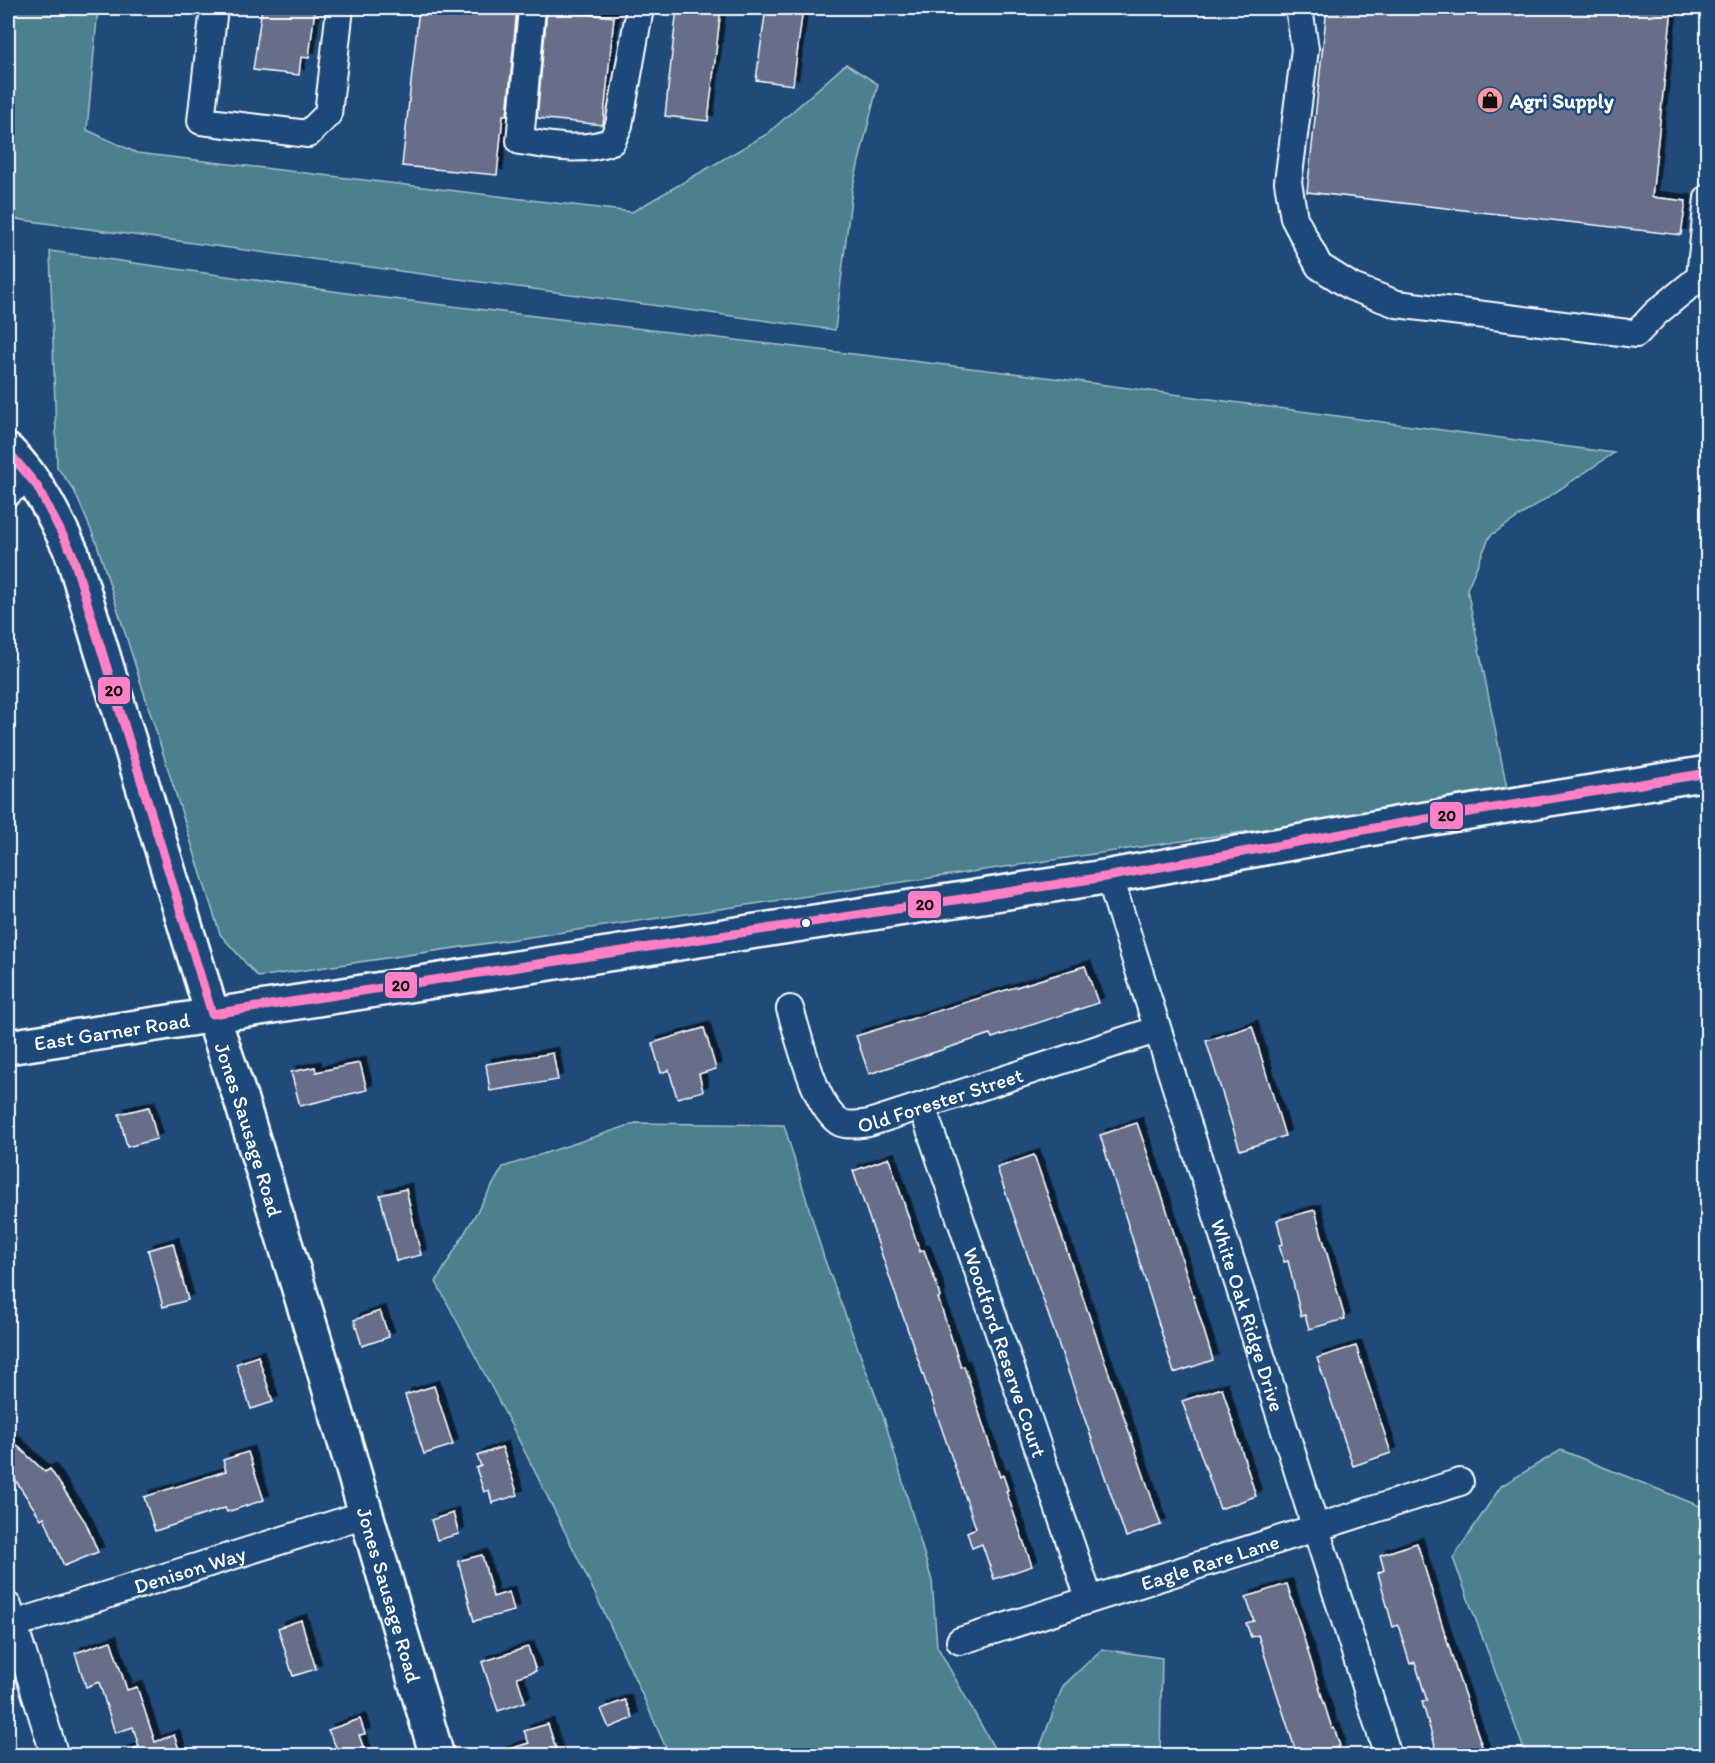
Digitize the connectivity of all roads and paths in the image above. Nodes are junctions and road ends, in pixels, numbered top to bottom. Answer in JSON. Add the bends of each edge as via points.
{"nodes":[{"id":1,"x":214,"y":8,"type":"edge"},
{"id":2,"x":340,"y":8,"type":"edge"},
{"id":3,"x":532,"y":8,"type":"edge"},
{"id":4,"x":640,"y":8,"type":"edge"},
{"id":5,"x":1299,"y":8,"type":"edge"},
{"id":6,"x":1707,"y":198,"type":"edge"},
{"id":7,"x":8,"y":451,"type":"edge"},
{"id":8,"x":18,"y":485,"type":"edge"},
{"id":9,"x":1707,"y":773,"type":"edge"},
{"id":10,"x":1111,"y":876,"type":"junction"},
{"id":11,"x":790,"y":1009,"type":"dead end"},
{"id":12,"x":212,"y":1014,"type":"junction"},
{"id":13,"x":1156,"y":1030,"type":"junction"},
{"id":14,"x":8,"y":1047,"type":"edge"},
{"id":15,"x":922,"y":1106,"type":"junction"},
{"id":16,"x":1460,"y":1482,"type":"dead end"},
{"id":17,"x":366,"y":1514,"type":"junction"},
{"id":18,"x":1315,"y":1527,"type":"junction"},
{"id":19,"x":1089,"y":1598,"type":"junction"},
{"id":20,"x":10,"y":1615,"type":"edge"},
{"id":21,"x":960,"y":1641,"type":"dead end"},
{"id":22,"x":55,"y":1755,"type":"edge"},
{"id":23,"x":437,"y":1755,"type":"edge"},
{"id":24,"x":1388,"y":1755,"type":"edge"}],
"edges":[{"from":1,"to":2,"type":"street","via":[[201,121],[309,134],[328,114]]},
{"from":3,"to":4,"type":"street","via":[[520,141],[572,149],[594,148],[612,141],[619,125]]},
{"from":5,"to":6,"type":"street","via":[[1305,48],[1288,182],[1294,218],[1319,266],[1352,287],[1397,304],[1636,334],[1700,277]]},
{"from":7,"to":8,"type":"main road","name":"Jones Sausage Road"},
{"from":8,"to":12,"type":"main road","name":"Jones Sausage Road","via":[[48,503],[72,553]]},
{"from":9,"to":10,"type":"main road","name":"East Garner Road"},
{"from":10,"to":12,"type":"main road","name":"East Garner Road"},
{"from":10,"to":13,"type":"street","name":"White Oak Ridge Drive"},
{"from":11,"to":15,"type":"street","name":"Old Forester Street","via":[[819,1094],[826,1108],[842,1123],[869,1124]]},
{"from":12,"to":14,"type":"main road","name":"East Garner Road"},
{"from":12,"to":17,"type":"main road","name":"Jones Sausage Road"},
{"from":13,"to":15,"type":"street","name":"Old Forester Street"},
{"from":13,"to":18,"type":"street","name":"White Oak Ridge Drive"},
{"from":15,"to":19,"type":"street","name":"Woodford Reserve Court"},
{"from":16,"to":18,"type":"street","name":"Eagle Rare Lane"},
{"from":17,"to":20,"type":"street","name":"Denison Way"},
{"from":17,"to":23,"type":"main road","name":"Jones Sausage Road"},
{"from":18,"to":19,"type":"street","name":"Eagle Rare Lane"},
{"from":18,"to":24,"type":"street","name":"White Oak Ridge Drive"},
{"from":19,"to":21,"type":"street","name":"Eagle Rare Lane"},
{"from":20,"to":22,"type":"street"}]}
